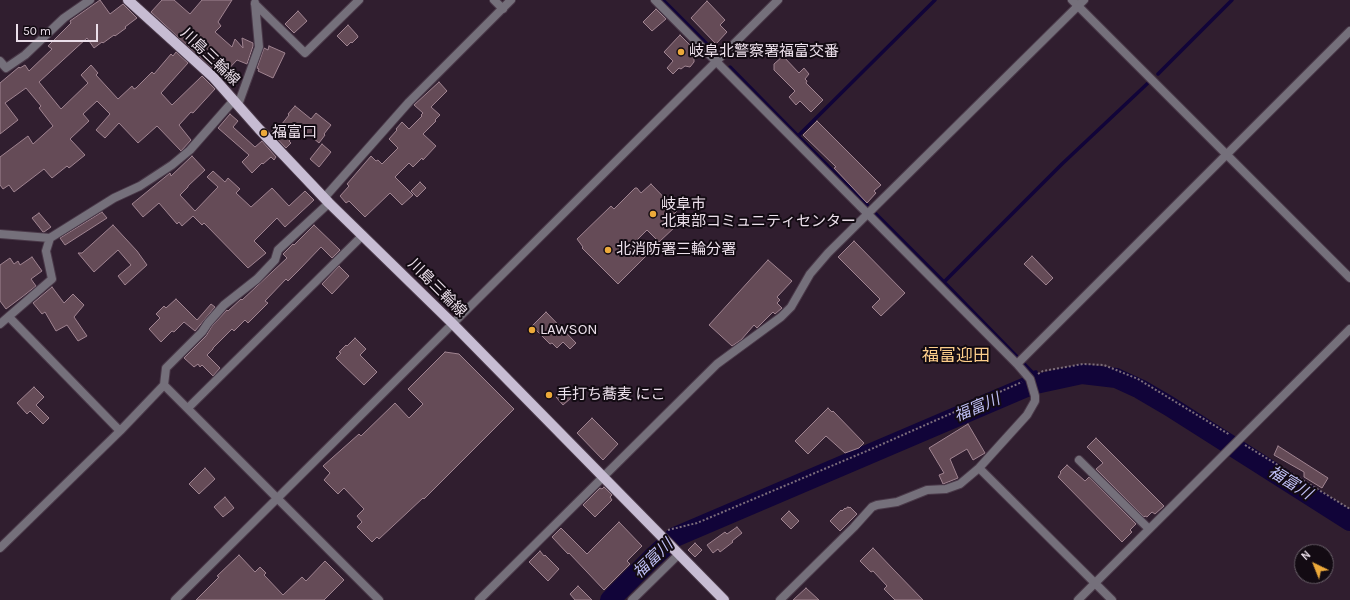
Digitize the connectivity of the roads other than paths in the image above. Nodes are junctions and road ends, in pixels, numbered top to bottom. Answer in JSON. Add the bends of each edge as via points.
{"nodes":[{"id":1,"x":90,"y":0,"type":"edge"},
{"id":2,"x":128,"y":0,"type":"edge"},
{"id":3,"x":359,"y":0,"type":"edge"},
{"id":4,"x":494,"y":0,"type":"edge"},
{"id":5,"x":511,"y":0,"type":"edge"},
{"id":6,"x":655,"y":0,"type":"edge"},
{"id":7,"x":778,"y":0,"type":"edge"},
{"id":8,"x":255,"y":2,"type":"edge"},
{"id":9,"x":1078,"y":2,"type":"edge"},
{"id":10,"x":502,"y":9,"type":"junction"},
{"id":11,"x":1350,"y":31,"type":"edge"},
{"id":12,"x":716,"y":61,"type":"junction"},
{"id":13,"x":2,"y":66,"type":"edge"},
{"id":14,"x":236,"y":103,"type":"junction"},
{"id":15,"x":1226,"y":154,"type":"junction"},
{"id":16,"x":327,"y":200,"type":"junction"},
{"id":17,"x":870,"y":211,"type":"junction"},
{"id":18,"x":0,"y":234,"type":"edge"},
{"id":19,"x":363,"y":235,"type":"junction"},
{"id":20,"x":50,"y":238,"type":"junction"},
{"id":21,"x":1350,"y":278,"type":"edge"},
{"id":22,"x":9,"y":317,"type":"junction"},
{"id":23,"x":452,"y":323,"type":"junction"},
{"id":24,"x":0,"y":324,"type":"edge"},
{"id":25,"x":1350,"y":329,"type":"edge"},
{"id":26,"x":1019,"y":361,"type":"junction"},
{"id":27,"x":164,"y":385,"type":"junction"},
{"id":28,"x":188,"y":408,"type":"junction"},
{"id":29,"x":120,"y":431,"type":"junction"},
{"id":30,"x":1079,"y":460,"type":"dead end"},
{"id":31,"x":979,"y":468,"type":"junction"},
{"id":32,"x":603,"y":476,"type":"junction"},
{"id":33,"x":277,"y":498,"type":"junction"},
{"id":34,"x":1149,"y":529,"type":"junction"},
{"id":35,"x":0,"y":548,"type":"edge"},
{"id":36,"x":677,"y":553,"type":"junction"},
{"id":37,"x":1095,"y":583,"type":"junction"},
{"id":38,"x":175,"y":600,"type":"edge"},
{"id":39,"x":379,"y":600,"type":"edge"},
{"id":40,"x":479,"y":600,"type":"edge"},
{"id":41,"x":632,"y":600,"type":"edge"},
{"id":42,"x":724,"y":600,"type":"edge"},
{"id":43,"x":780,"y":600,"type":"edge"},
{"id":44,"x":1078,"y":600,"type":"edge"},
{"id":45,"x":1112,"y":600,"type":"edge"}],
"edges":[{"from":1,"to":13,"type":"street","via":[[64,18],[25,56]]},
{"from":2,"to":14,"type":"main road","name":"川島三輪線","via":[[213,77]]},
{"from":3,"to":8,"type":"street","via":[[305,53]]},
{"from":4,"to":10,"type":"street"},
{"from":5,"to":10,"type":"street"},
{"from":6,"to":12,"type":"street"},
{"from":7,"to":12,"type":"street"},
{"from":8,"to":14,"type":"street","via":[[259,47]]},
{"from":9,"to":15,"type":"street"},
{"from":9,"to":17,"type":"street"},
{"from":10,"to":16,"type":"street","via":[[409,102]]},
{"from":11,"to":15,"type":"street"},
{"from":12,"to":17,"type":"street"},
{"from":12,"to":23,"type":"street"},
{"from":14,"to":16,"type":"main road","name":"川島三輪線"},
{"from":14,"to":20,"type":"street","via":[[172,165]]},
{"from":15,"to":21,"type":"street"},
{"from":15,"to":26,"type":"street"},
{"from":16,"to":19,"type":"main road","name":"川島三輪線"},
{"from":16,"to":27,"type":"street","via":[[278,250],[276,260],[224,305],[202,332],[166,368]]},
{"from":17,"to":26,"type":"street"},
{"from":17,"to":32,"type":"street","via":[[810,274],[792,307],[717,364]]},
{"from":18,"to":20,"type":"street"},
{"from":19,"to":23,"type":"main road","name":"川島三輪線"},
{"from":19,"to":28,"type":"street"},
{"from":20,"to":22,"type":"street","via":[[46,251],[52,279]]},
{"from":22,"to":24,"type":"street"},
{"from":22,"to":29,"type":"street"},
{"from":23,"to":32,"type":"main road","name":"川島三輪線"},
{"from":23,"to":33,"type":"street"},
{"from":25,"to":34,"type":"street"},
{"from":26,"to":31,"type":"street","via":[[1030,379],[1035,401],[1027,415]]},
{"from":27,"to":28,"type":"street"},
{"from":27,"to":29,"type":"street"},
{"from":28,"to":33,"type":"street"},
{"from":29,"to":35,"type":"street"},
{"from":30,"to":34,"type":"street"},
{"from":31,"to":37,"type":"street"},
{"from":31,"to":43,"type":"street","via":[[960,484],[946,489],[927,490],[897,502],[872,507]]},
{"from":32,"to":36,"type":"main road","name":"川島三輪線"},
{"from":32,"to":40,"type":"street"},
{"from":33,"to":38,"type":"street"},
{"from":33,"to":39,"type":"street"},
{"from":34,"to":37,"type":"street"},
{"from":36,"to":41,"type":"street"},
{"from":36,"to":42,"type":"main road","name":"川島三輪線"},
{"from":37,"to":44,"type":"street"},
{"from":37,"to":45,"type":"street"}]}
